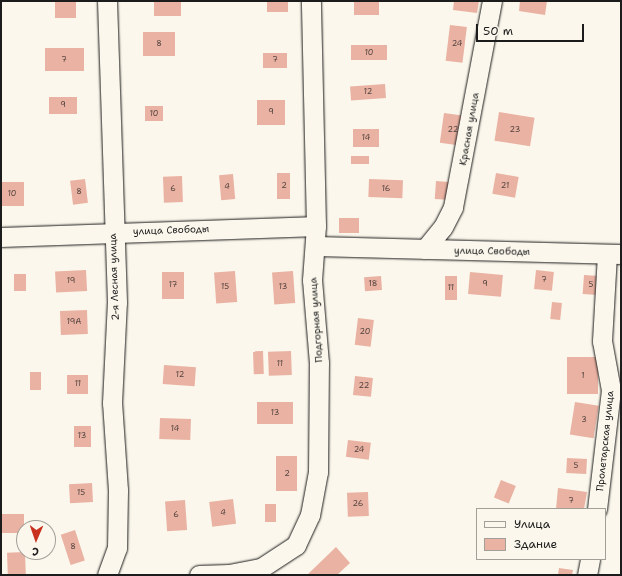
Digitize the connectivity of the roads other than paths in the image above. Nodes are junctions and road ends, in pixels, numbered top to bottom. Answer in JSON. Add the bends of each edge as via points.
{"nodes":[{"id":1,"x":107,"y":1,"type":"edge"},
{"id":2,"x":311,"y":1,"type":"edge"},
{"id":3,"x":492,"y":1,"type":"edge"},
{"id":4,"x":316,"y":226,"type":"junction"},
{"id":5,"x":113,"y":232,"type":"junction"},
{"id":6,"x":1,"y":237,"type":"edge"},
{"id":7,"x":316,"y":246,"type":"junction"},
{"id":8,"x":425,"y":249,"type":"junction"},
{"id":9,"x":614,"y":254,"type":"edge"},
{"id":10,"x":613,"y":355,"type":"edge"},
{"id":11,"x":597,"y":508,"type":"edge"},
{"id":12,"x":590,"y":560,"type":"edge"},
{"id":13,"x":107,"y":575,"type":"edge"},
{"id":14,"x":199,"y":575,"type":"edge"},
{"id":15,"x":587,"y":575,"type":"edge"}],
"edges":[{"from":1,"to":5,"type":"street","name":"2-я Лесная улица"},
{"from":2,"to":4,"type":"street","name":"Подгорная улица"},
{"from":3,"to":8,"type":"street","name":"Красная улица","via":[[453,207],[443,227]]},
{"from":4,"to":5,"type":"street","name":"улица Свободы"},
{"from":4,"to":7,"type":"street","name":"Подгорная улица"},
{"from":5,"to":6,"type":"street","name":"улица Свободы"},
{"from":5,"to":13,"type":"street","name":"2-я Лесная улица","via":[[117,302],[112,403],[118,490],[117,548]]},
{"from":7,"to":8,"type":"street","name":"улица Свободы"},
{"from":7,"to":14,"type":"street","name":"Подгорная улица","via":[[312,280],[319,363],[318,472],[310,515],[296,545],[261,568],[229,574]]},
{"from":8,"to":9,"type":"street","name":"улица Свободы"},
{"from":9,"to":10,"type":"street","name":"Пролетарская улица","via":[[602,340]]},
{"from":10,"to":11,"type":"street","name":"Пролетарская улица"},
{"from":12,"to":15,"type":"street"}]}
